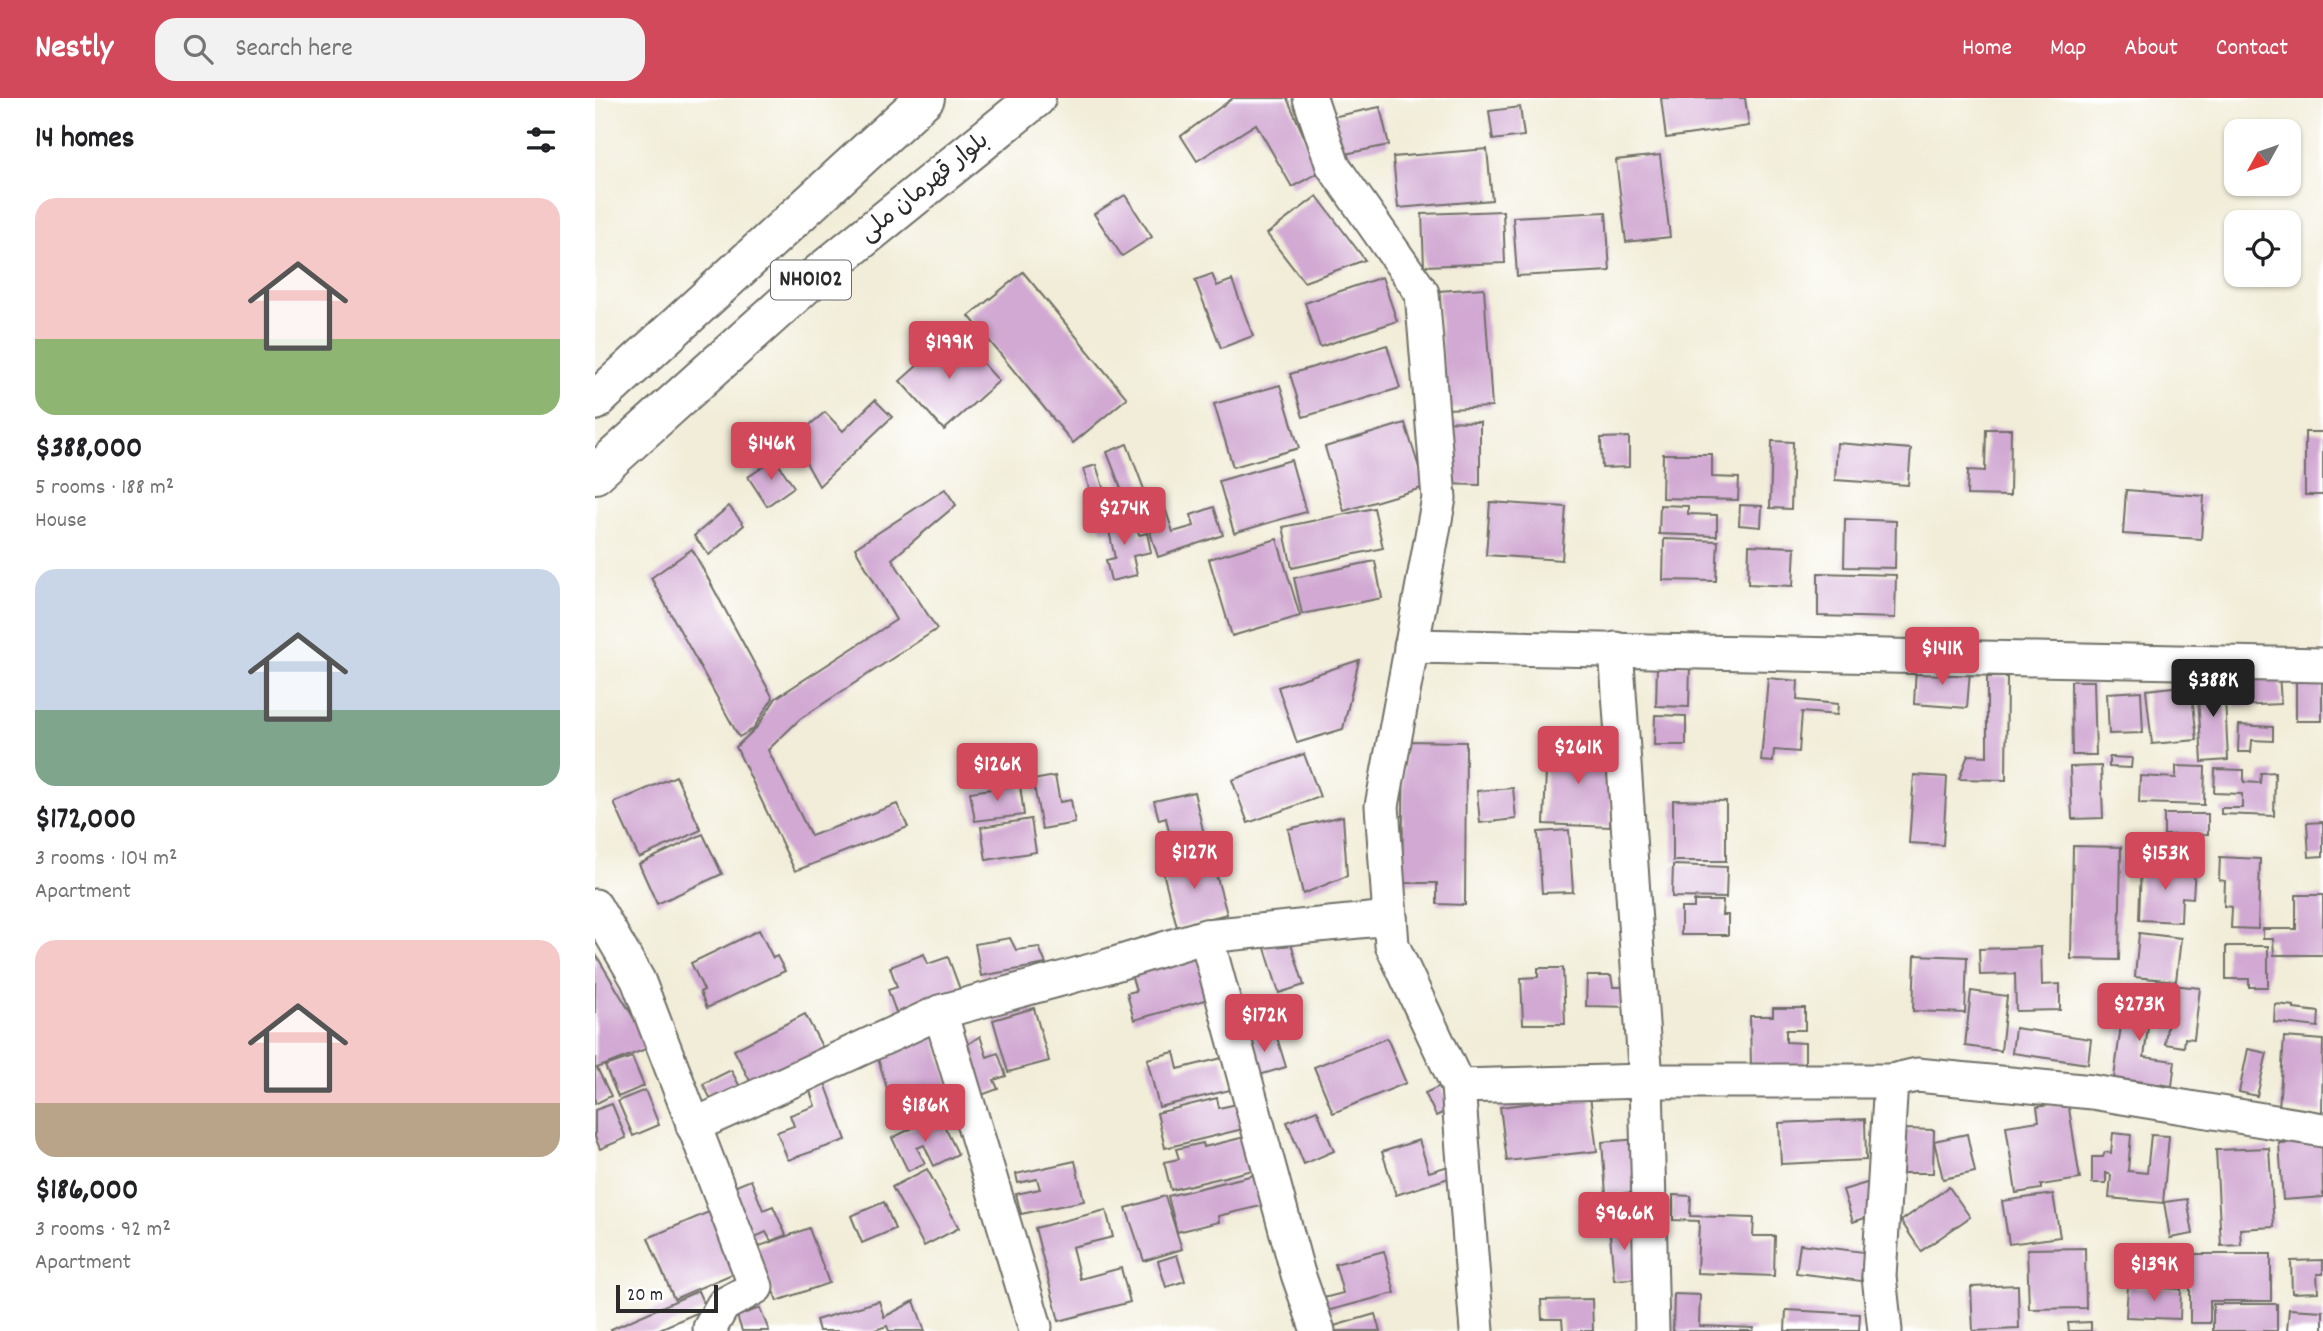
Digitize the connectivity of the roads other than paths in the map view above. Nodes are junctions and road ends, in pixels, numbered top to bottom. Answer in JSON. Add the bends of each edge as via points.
{"nodes":[{"id":1,"x":925,"y":98,"type":"edge"},
{"id":2,"x":1036,"y":98,"type":"edge"},
{"id":3,"x":1310,"y":98,"type":"edge"},
{"id":4,"x":595,"y":401,"type":"edge"},
{"id":5,"x":595,"y":474,"type":"edge"},
{"id":6,"x":1411,"y":646,"type":"junction"},
{"id":7,"x":1616,"y":649,"type":"junction"},
{"id":8,"x":2323,"y":665,"type":"edge"},
{"id":9,"x":595,"y":906,"type":"edge"},
{"id":10,"x":1390,"y":918,"type":"junction"},
{"id":11,"x":1206,"y":936,"type":"junction"},
{"id":12,"x":940,"y":1012,"type":"junction"},
{"id":13,"x":1646,"y":1081,"type":"junction"},
{"id":14,"x":1891,"y":1081,"type":"junction"},
{"id":15,"x":1458,"y":1086,"type":"junction"},
{"id":16,"x":693,"y":1126,"type":"junction"},
{"id":17,"x":2323,"y":1130,"type":"edge"},
{"id":18,"x":1035,"y":1327,"type":"dead end"},
{"id":19,"x":711,"y":1331,"type":"edge"},
{"id":20,"x":1318,"y":1331,"type":"edge"},
{"id":21,"x":1477,"y":1331,"type":"edge"},
{"id":22,"x":1652,"y":1331,"type":"edge"},
{"id":23,"x":1885,"y":1331,"type":"edge"}],
"edges":[{"from":1,"to":4,"type":"highway","number":"NH0102"},
{"from":2,"to":5,"type":"highway","name":"بلوار قهرمان ملی","number":"NH0102","via":[[804,286]]},
{"from":3,"to":6,"type":"street","via":[[1333,166],[1422,293],[1439,498]]},
{"from":6,"to":7,"type":"street"},
{"from":6,"to":10,"type":"street","via":[[1382,806]]},
{"from":7,"to":8,"type":"street"},
{"from":7,"to":13,"type":"street"},
{"from":9,"to":16,"type":"street","via":[[638,980]]},
{"from":10,"to":11,"type":"street"},
{"from":10,"to":15,"type":"street","via":[[1392,945]]},
{"from":11,"to":12,"type":"street"},
{"from":11,"to":20,"type":"street","via":[[1298,1274]]},
{"from":12,"to":16,"type":"street"},
{"from":12,"to":18,"type":"street"},
{"from":13,"to":14,"type":"street"},
{"from":13,"to":15,"type":"street"},
{"from":13,"to":22,"type":"street"},
{"from":14,"to":17,"type":"street","via":[[1917,1075],[2092,1091]]},
{"from":14,"to":23,"type":"street","via":[[1879,1276]]},
{"from":15,"to":21,"type":"street"},
{"from":16,"to":19,"type":"street","via":[[756,1287],[723,1305]]}]}
